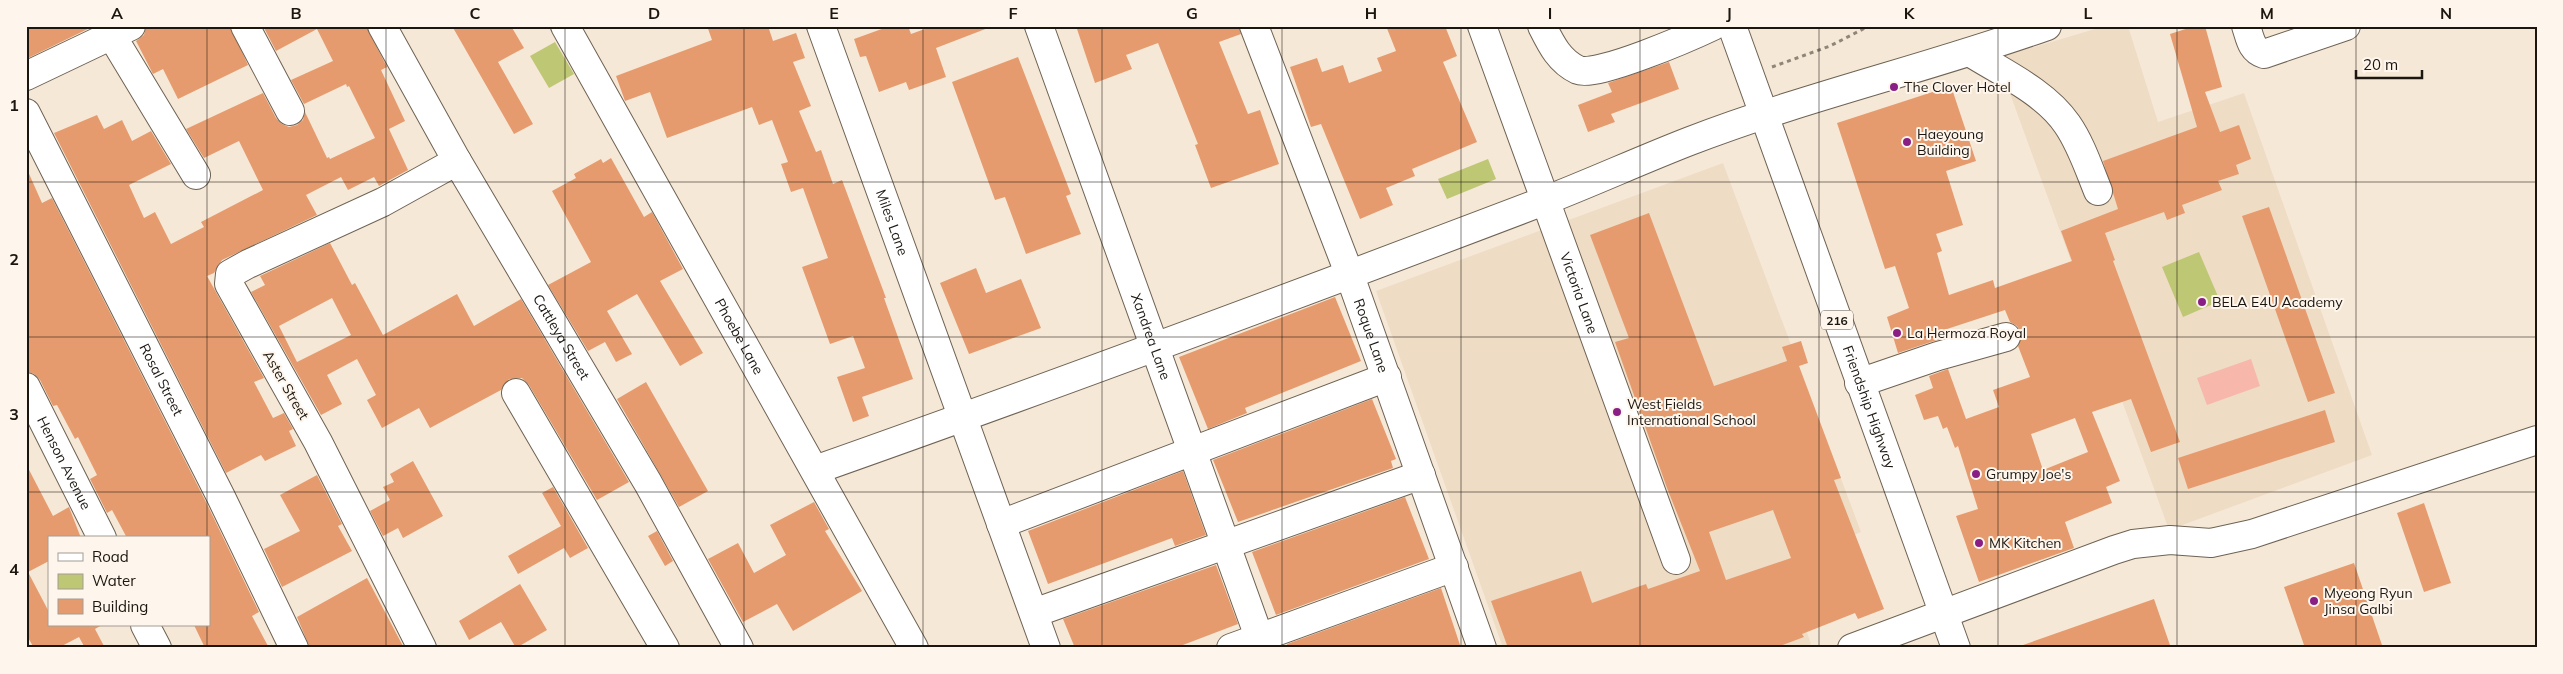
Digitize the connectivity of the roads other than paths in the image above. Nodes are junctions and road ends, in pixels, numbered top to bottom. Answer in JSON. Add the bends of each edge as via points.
{"nodes":[{"id":1,"x":245,"y":26,"type":"edge"},
{"id":2,"x":382,"y":26,"type":"edge"},
{"id":3,"x":565,"y":26,"type":"edge"},
{"id":4,"x":821,"y":26,"type":"edge"},
{"id":5,"x":1039,"y":26,"type":"edge"},
{"id":6,"x":1254,"y":26,"type":"edge"},
{"id":7,"x":1482,"y":26,"type":"edge"},
{"id":8,"x":1542,"y":26,"type":"edge"},
{"id":9,"x":1713,"y":26,"type":"edge"},
{"id":10,"x":1732,"y":26,"type":"edge"},
{"id":11,"x":2048,"y":26,"type":"edge"},
{"id":12,"x":2246,"y":26,"type":"edge"},
{"id":13,"x":2346,"y":26,"type":"edge"},
{"id":14,"x":122,"y":31,"type":"edge"},
{"id":15,"x":1971,"y":53,"type":"junction"},
{"id":16,"x":26,"y":76,"type":"edge"},
{"id":17,"x":290,"y":111,"type":"dead end"},
{"id":18,"x":26,"y":112,"type":"edge"},
{"id":19,"x":1766,"y":116,"type":"junction"},
{"id":20,"x":457,"y":161,"type":"junction"},
{"id":21,"x":196,"y":175,"type":"dead end"},
{"id":22,"x":2098,"y":192,"type":"dead end"},
{"id":23,"x":1547,"y":200,"type":"junction"},
{"id":24,"x":1349,"y":273,"type":"junction"},
{"id":25,"x":2006,"y":337,"type":"dead end"},
{"id":26,"x":1154,"y":346,"type":"junction"},
{"id":27,"x":1387,"y":377,"type":"junction"},
{"id":28,"x":1859,"y":383,"type":"junction"},
{"id":29,"x":26,"y":387,"type":"edge"},
{"id":30,"x":516,"y":393,"type":"dead end"},
{"id":31,"x":963,"y":418,"type":"junction"},
{"id":32,"x":2537,"y":440,"type":"edge"},
{"id":33,"x":1191,"y":450,"type":"junction"},
{"id":34,"x":814,"y":470,"type":"junction"},
{"id":35,"x":1421,"y":475,"type":"junction"},
{"id":36,"x":1002,"y":524,"type":"junction"},
{"id":37,"x":101,"y":536,"type":"edge"},
{"id":38,"x":1225,"y":543,"type":"junction"},
{"id":39,"x":1676,"y":560,"type":"dead end"},
{"id":40,"x":1454,"y":567,"type":"junction"},
{"id":41,"x":1034,"y":613,"type":"junction"},
{"id":42,"x":1942,"y":614,"type":"junction"},
{"id":43,"x":146,"y":626,"type":"edge"},
{"id":44,"x":1261,"y":642,"type":"edge"},
{"id":45,"x":157,"y":648,"type":"edge"},
{"id":46,"x":294,"y":648,"type":"edge"},
{"id":47,"x":422,"y":648,"type":"edge"},
{"id":48,"x":665,"y":648,"type":"edge"},
{"id":49,"x":739,"y":648,"type":"edge"},
{"id":50,"x":914,"y":648,"type":"edge"},
{"id":51,"x":1046,"y":648,"type":"edge"},
{"id":52,"x":1231,"y":648,"type":"edge"},
{"id":53,"x":1482,"y":648,"type":"edge"},
{"id":54,"x":1852,"y":648,"type":"edge"},
{"id":55,"x":1956,"y":648,"type":"edge"}],
"edges":[{"from":1,"to":17,"type":"street"},
{"from":2,"to":20,"type":"street","name":"Cattleya Street"},
{"from":3,"to":34,"type":"street","name":"Phoebe Lane"},
{"from":4,"to":31,"type":"street","name":"Miles Lane"},
{"from":5,"to":26,"type":"street","name":"Xandrea Lane"},
{"from":6,"to":24,"type":"street","name":"Roque Lane"},
{"from":7,"to":23,"type":"street","name":"Victoria Lane"},
{"from":8,"to":9,"type":"street","via":[[1557,56],[1579,71],[1603,69]]},
{"from":10,"to":19,"type":"street","name":"Friendship Highway","number":"216"},
{"from":11,"to":15,"type":"street"},
{"from":12,"to":13,"type":"street","via":[[2253,47],[2264,54]]},
{"from":14,"to":16,"type":"street"},
{"from":14,"to":21,"type":"street"},
{"from":15,"to":19,"type":"street"},
{"from":15,"to":22,"type":"street","via":[[2055,110],[2076,139]]},
{"from":18,"to":46,"type":"street","name":"Rosal Street","via":[[208,470]]},
{"from":19,"to":23,"type":"street","via":[[1689,142]]},
{"from":19,"to":28,"type":"street","name":"Friendship Highway","number":"216"},
{"from":20,"to":47,"type":"street","name":"Aster Street","via":[[383,202],[248,264],[230,274],[229,284],[318,442]]},
{"from":20,"to":49,"type":"street","name":"Cattleya Street","via":[[648,483]]},
{"from":23,"to":24,"type":"street"},
{"from":23,"to":39,"type":"street","name":"Victoria Lane"},
{"from":24,"to":26,"type":"street"},
{"from":24,"to":27,"type":"street","name":"Roque Lane"},
{"from":25,"to":28,"type":"street"},
{"from":26,"to":31,"type":"street"},
{"from":26,"to":33,"type":"street","name":"Xandrea Lane"},
{"from":27,"to":33,"type":"street"},
{"from":27,"to":35,"type":"street","name":"Roque Lane"},
{"from":28,"to":42,"type":"street","name":"Friendship Highway","number":"216"},
{"from":29,"to":37,"type":"street","name":"Henson Avenue"},
{"from":30,"to":48,"type":"street"},
{"from":31,"to":34,"type":"street"},
{"from":31,"to":36,"type":"street","name":"Miles Lane"},
{"from":32,"to":42,"type":"street","via":[[2252,534],[2211,543],[2170,540],[2133,544]]},
{"from":33,"to":36,"type":"street"},
{"from":33,"to":38,"type":"street","name":"Xandrea Lane"},
{"from":34,"to":50,"type":"street","name":"Phoebe Lane"},
{"from":35,"to":38,"type":"street"},
{"from":35,"to":40,"type":"street","name":"Roque Lane"},
{"from":36,"to":41,"type":"street","name":"Miles Lane"},
{"from":38,"to":41,"type":"street"},
{"from":38,"to":44,"type":"street","name":"Xandrea Lane"},
{"from":40,"to":44,"type":"street"},
{"from":40,"to":53,"type":"street","name":"Roque Lane"},
{"from":41,"to":51,"type":"street","name":"Miles Lane"},
{"from":42,"to":54,"type":"street"},
{"from":42,"to":55,"type":"street","name":"Friendship Highway","number":"216"},
{"from":43,"to":45,"type":"street"},
{"from":44,"to":52,"type":"street"}]}
